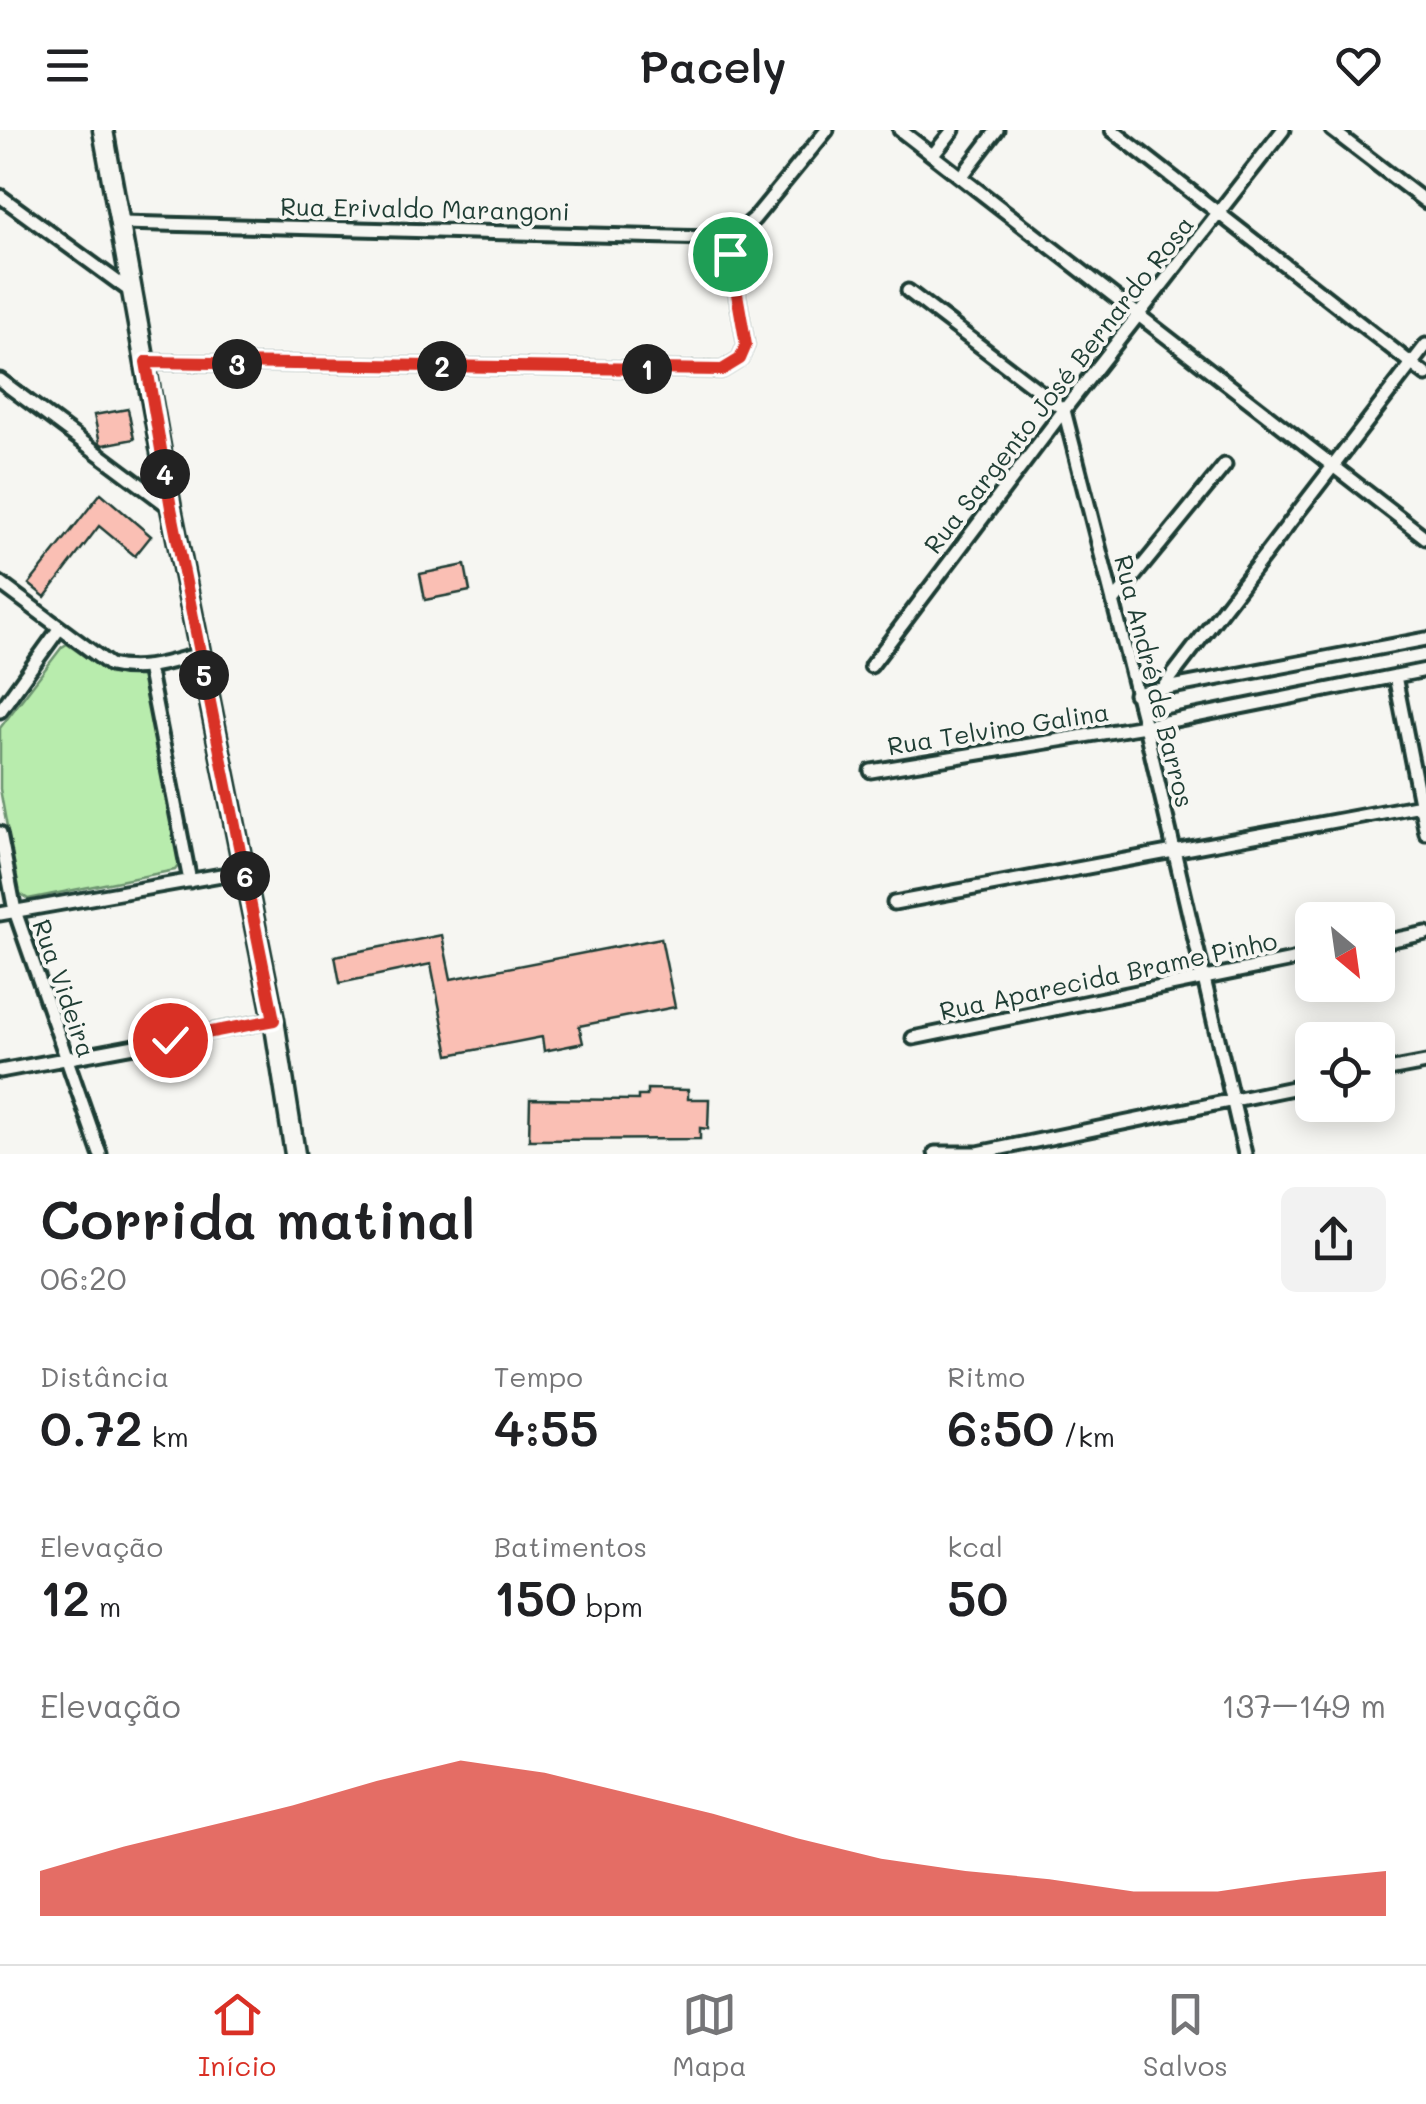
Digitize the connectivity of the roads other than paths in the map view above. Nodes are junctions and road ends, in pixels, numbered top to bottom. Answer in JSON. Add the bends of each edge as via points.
{"nodes":[{"id":1,"x":103,"y":130,"type":"edge"},
{"id":2,"x":827,"y":130,"type":"edge"},
{"id":3,"x":900,"y":130,"type":"edge"},
{"id":4,"x":953,"y":130,"type":"edge"},
{"id":5,"x":997,"y":130,"type":"edge"},
{"id":6,"x":1112,"y":130,"type":"edge"},
{"id":7,"x":1283,"y":130,"type":"edge"},
{"id":8,"x":1332,"y":130,"type":"edge"},
{"id":9,"x":933,"y":155,"type":"junction"},
{"id":10,"x":962,"y":176,"type":"junction"},
{"id":11,"x":0,"y":196,"type":"edge"},
{"id":12,"x":1426,"y":202,"type":"edge"},
{"id":13,"x":1218,"y":214,"type":"junction"},
{"id":14,"x":122,"y":223,"type":"junction"},
{"id":15,"x":725,"y":244,"type":"junction"},
{"id":16,"x":908,"y":292,"type":"dead end"},
{"id":17,"x":134,"y":294,"type":"junction"},
{"id":18,"x":1138,"y":316,"type":"junction"},
{"id":19,"x":1426,"y":346,"type":"edge"},
{"id":20,"x":146,"y":362,"type":"junction"},
{"id":21,"x":1411,"y":364,"type":"junction"},
{"id":22,"x":1426,"y":375,"type":"edge"},
{"id":23,"x":0,"y":380,"type":"edge"},
{"id":24,"x":1064,"y":410,"type":"junction"},
{"id":25,"x":1225,"y":464,"type":"dead end"},
{"id":26,"x":1334,"y":466,"type":"junction"},
{"id":27,"x":171,"y":508,"type":"junction"},
{"id":28,"x":1426,"y":538,"type":"edge"},
{"id":29,"x":0,"y":583,"type":"edge"},
{"id":30,"x":1112,"y":602,"type":"junction"},
{"id":31,"x":59,"y":629,"type":"junction"},
{"id":32,"x":1426,"y":639,"type":"edge"},
{"id":33,"x":200,"y":654,"type":"junction"},
{"id":34,"x":871,"y":666,"type":"dead end"},
{"id":35,"x":148,"y":667,"type":"junction"},
{"id":36,"x":1426,"y":670,"type":"edge"},
{"id":37,"x":1395,"y":676,"type":"junction"},
{"id":38,"x":1162,"y":689,"type":"junction"},
{"id":39,"x":1136,"y":694,"type":"junction"},
{"id":40,"x":0,"y":711,"type":"edge"},
{"id":41,"x":1144,"y":726,"type":"junction"},
{"id":42,"x":871,"y":772,"type":"dead end"},
{"id":43,"x":1423,"y":804,"type":"edge"},
{"id":44,"x":0,"y":833,"type":"edge"},
{"id":45,"x":1426,"y":833,"type":"edge"},
{"id":46,"x":1175,"y":852,"type":"junction"},
{"id":47,"x":244,"y":871,"type":"junction"},
{"id":48,"x":190,"y":880,"type":"junction"},
{"id":49,"x":894,"y":903,"type":"dead end"},
{"id":50,"x":15,"y":912,"type":"junction"},
{"id":51,"x":0,"y":914,"type":"edge"},
{"id":52,"x":1426,"y":932,"type":"edge"},
{"id":53,"x":1395,"y":938,"type":"edge"},
{"id":54,"x":1295,"y":960,"type":"edge"},
{"id":55,"x":1206,"y":978,"type":"junction"},
{"id":56,"x":274,"y":1020,"type":"junction"},
{"id":57,"x":913,"y":1038,"type":"dead end"},
{"id":58,"x":66,"y":1060,"type":"junction"},
{"id":59,"x":1426,"y":1063,"type":"edge"},
{"id":60,"x":1395,"y":1069,"type":"edge"},
{"id":61,"x":0,"y":1071,"type":"edge"},
{"id":62,"x":1295,"y":1087,"type":"edge"},
{"id":63,"x":1234,"y":1099,"type":"junction"},
{"id":64,"x":1006,"y":1151,"type":"edge"},
{"id":65,"x":935,"y":1153,"type":"edge"},
{"id":66,"x":100,"y":1154,"type":"edge"},
{"id":67,"x":293,"y":1154,"type":"edge"},
{"id":68,"x":1245,"y":1154,"type":"edge"}],
"edges":[{"from":1,"to":14,"type":"main road"},
{"from":2,"to":15,"type":"street","via":[[754,220]]},
{"from":3,"to":9,"type":"street"},
{"from":4,"to":9,"type":"street"},
{"from":5,"to":10,"type":"street"},
{"from":6,"to":13,"type":"street"},
{"from":7,"to":13,"type":"street","name":"Rua Sargento José Bernardo Rosa"},
{"from":8,"to":12,"type":"street"},
{"from":9,"to":10,"type":"street"},
{"from":10,"to":18,"type":"street"},
{"from":11,"to":17,"type":"street"},
{"from":13,"to":18,"type":"street","name":"Rua Sargento José Bernardo Rosa"},
{"from":13,"to":21,"type":"street"},
{"from":14,"to":15,"type":"street","name":"Rua Erivaldo Marangoni","via":[[711,238]]},
{"from":14,"to":17,"type":"main road"},
{"from":15,"to":20,"type":"street","via":[[746,345],[740,359],[722,370]]},
{"from":16,"to":24,"type":"street"},
{"from":17,"to":20,"type":"main road"},
{"from":18,"to":24,"type":"street","name":"Rua Sargento José Bernardo Rosa"},
{"from":18,"to":26,"type":"street"},
{"from":19,"to":21,"type":"street"},
{"from":20,"to":27,"type":"main road"},
{"from":21,"to":22,"type":"street"},
{"from":21,"to":26,"type":"street"},
{"from":23,"to":27,"type":"street"},
{"from":24,"to":30,"type":"street","name":"Rua André de Barros"},
{"from":24,"to":34,"type":"street","name":"Rua Sargento José Bernardo Rosa"},
{"from":25,"to":30,"type":"street"},
{"from":26,"to":28,"type":"street"},
{"from":26,"to":38,"type":"street"},
{"from":27,"to":33,"type":"main road"},
{"from":29,"to":31,"type":"street"},
{"from":30,"to":39,"type":"street","name":"Rua André de Barros"},
{"from":31,"to":35,"type":"street","via":[[110,665]]},
{"from":31,"to":40,"type":"street"},
{"from":32,"to":38,"type":"street","name":"Rua Telvino Galina"},
{"from":33,"to":35,"type":"street"},
{"from":33,"to":47,"type":"main road"},
{"from":35,"to":48,"type":"street"},
{"from":36,"to":37,"type":"street","name":"Rua Telvino Galina"},
{"from":37,"to":41,"type":"street","name":"Rua Telvino Galina"},
{"from":37,"to":43,"type":"street"},
{"from":38,"to":39,"type":"street","name":"Rua Telvino Galina"},
{"from":39,"to":41,"type":"street","name":"Rua André de Barros"},
{"from":41,"to":42,"type":"street","name":"Rua Telvino Galina"},
{"from":41,"to":46,"type":"street","name":"Rua André de Barros"},
{"from":43,"to":45,"type":"street"},
{"from":43,"to":46,"type":"street"},
{"from":44,"to":50,"type":"street","name":"Rua Videira"},
{"from":46,"to":49,"type":"street"},
{"from":46,"to":55,"type":"street","name":"Rua André de Barros"},
{"from":47,"to":48,"type":"street"},
{"from":47,"to":56,"type":"main road"},
{"from":48,"to":50,"type":"street"},
{"from":50,"to":51,"type":"street"},
{"from":50,"to":58,"type":"street","name":"Rua Videira"},
{"from":52,"to":53,"type":"street"},
{"from":54,"to":55,"type":"street","name":"Rua Aparecida Brame Pinho"},
{"from":55,"to":57,"type":"street","name":"Rua Aparecida Brame Pinho"},
{"from":55,"to":63,"type":"street","name":"Rua André de Barros"},
{"from":56,"to":58,"type":"street"},
{"from":56,"to":67,"type":"main road"},
{"from":58,"to":61,"type":"street"},
{"from":58,"to":66,"type":"street","name":"Rua Videira"},
{"from":59,"to":60,"type":"street"},
{"from":62,"to":63,"type":"street"},
{"from":63,"to":64,"type":"street"},
{"from":63,"to":68,"type":"street","name":"Rua André de Barros"},
{"from":64,"to":65,"type":"street"}]}
